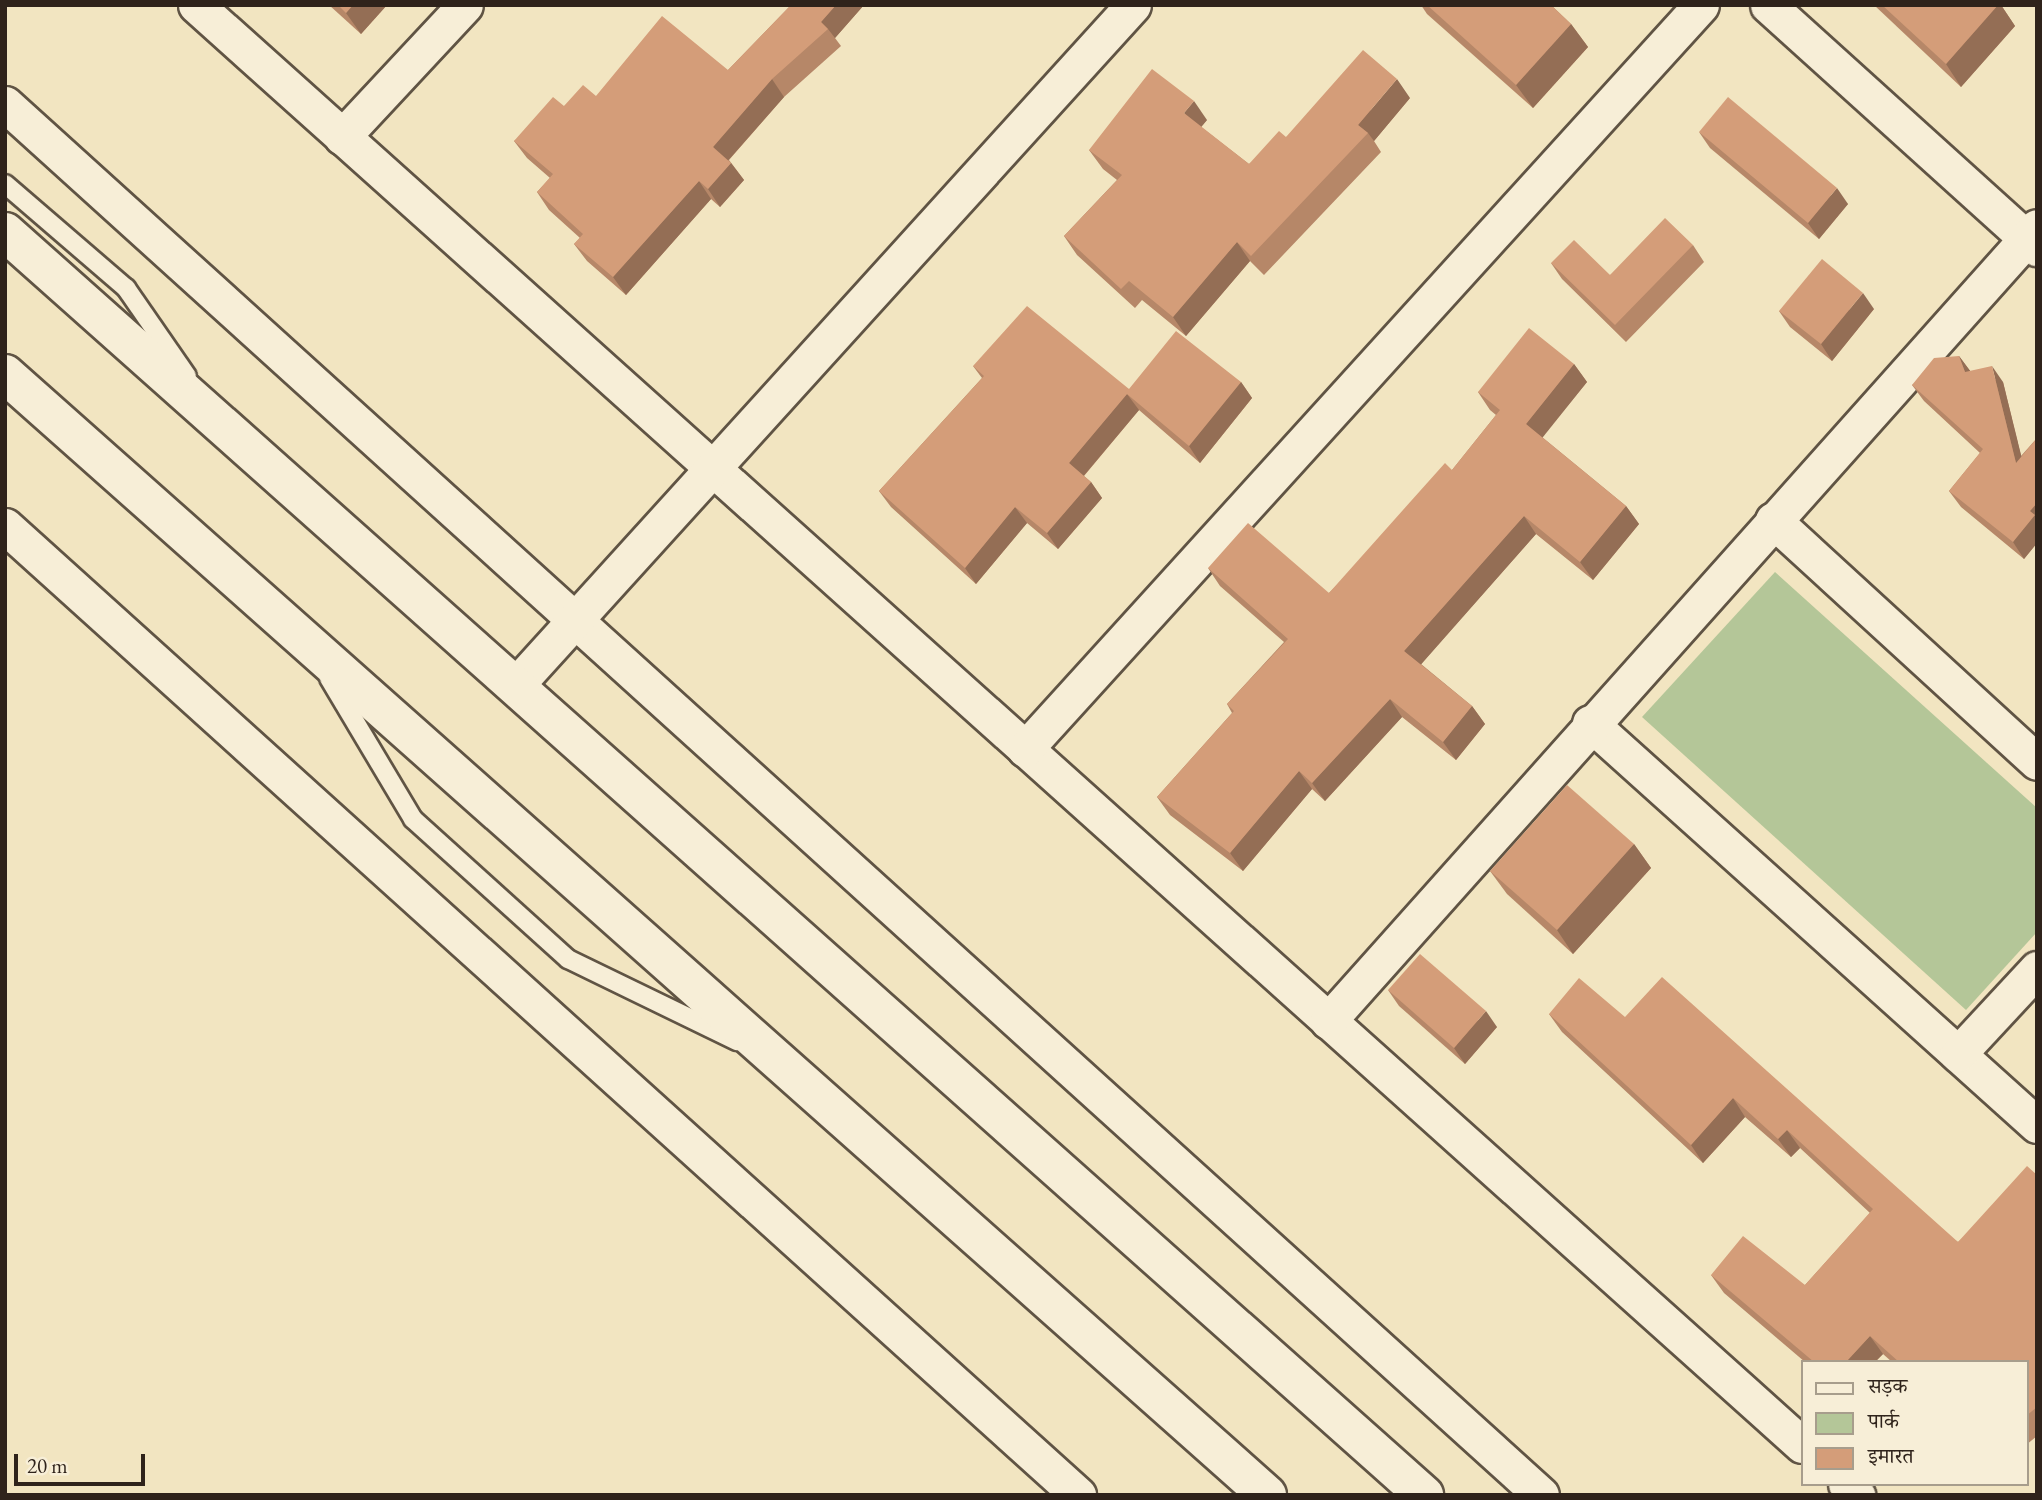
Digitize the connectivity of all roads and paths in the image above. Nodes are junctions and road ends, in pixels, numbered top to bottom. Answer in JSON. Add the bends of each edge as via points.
{"nodes":[{"id":1,"x":196,"y":5,"type":"edge"},
{"id":2,"x":465,"y":5,"type":"edge"},
{"id":3,"x":1133,"y":5,"type":"edge"},
{"id":4,"x":1701,"y":5,"type":"edge"},
{"id":5,"x":1768,"y":5,"type":"edge"},
{"id":6,"x":5,"y":104,"type":"edge"},
{"id":7,"x":342,"y":137,"type":"junction"},
{"id":8,"x":5,"y":184,"type":"edge"},
{"id":9,"x":5,"y":232,"type":"edge"},
{"id":10,"x":2033,"y":238,"type":"edge"},
{"id":11,"x":5,"y":373,"type":"edge"},
{"id":12,"x":219,"y":422,"type":"junction"},
{"id":13,"x":712,"y":469,"type":"junction"},
{"id":14,"x":1773,"y":520,"type":"junction"},
{"id":15,"x":5,"y":526,"type":"edge"},
{"id":16,"x":576,"y":620,"type":"junction"},
{"id":17,"x":307,"y":641,"type":"junction"},
{"id":18,"x":516,"y":685,"type":"junction"},
{"id":19,"x":1590,"y":723,"type":"junction"},
{"id":20,"x":1025,"y":749,"type":"junction"},
{"id":21,"x":2037,"y":762,"type":"edge"},
{"id":22,"x":2037,"y":969,"type":"edge"},
{"id":23,"x":1328,"y":1021,"type":"junction"},
{"id":24,"x":1958,"y":1054,"type":"junction"},
{"id":25,"x":784,"y":1064,"type":"junction"},
{"id":26,"x":2037,"y":1125,"type":"edge"},
{"id":27,"x":1800,"y":1443,"type":"edge"},
{"id":28,"x":1078,"y":1495,"type":"edge"},
{"id":29,"x":1267,"y":1495,"type":"edge"},
{"id":30,"x":1424,"y":1495,"type":"edge"},
{"id":31,"x":1541,"y":1495,"type":"edge"}],
"edges":[{"from":1,"to":7,"type":"street"},
{"from":2,"to":7,"type":"street"},
{"from":3,"to":13,"type":"street"},
{"from":4,"to":20,"type":"street"},
{"from":5,"to":10,"type":"street"},
{"from":6,"to":16,"type":"street"},
{"from":7,"to":13,"type":"street"},
{"from":8,"to":12,"type":"lane","via":[[127,288]]},
{"from":9,"to":12,"type":"street"},
{"from":10,"to":14,"type":"street"},
{"from":11,"to":17,"type":"street"},
{"from":12,"to":18,"type":"street"},
{"from":13,"to":16,"type":"street"},
{"from":13,"to":20,"type":"street"},
{"from":14,"to":19,"type":"street"},
{"from":14,"to":21,"type":"street"},
{"from":15,"to":28,"type":"street"},
{"from":16,"to":18,"type":"street"},
{"from":16,"to":31,"type":"street"},
{"from":17,"to":25,"type":"street"},
{"from":17,"to":25,"type":"lane","via":[[413,819],[568,959]]},
{"from":18,"to":30,"type":"street"},
{"from":19,"to":23,"type":"street"},
{"from":19,"to":24,"type":"street"},
{"from":20,"to":23,"type":"street"},
{"from":22,"to":24,"type":"street"},
{"from":23,"to":27,"type":"street"},
{"from":24,"to":26,"type":"street"},
{"from":25,"to":29,"type":"street"}]}
